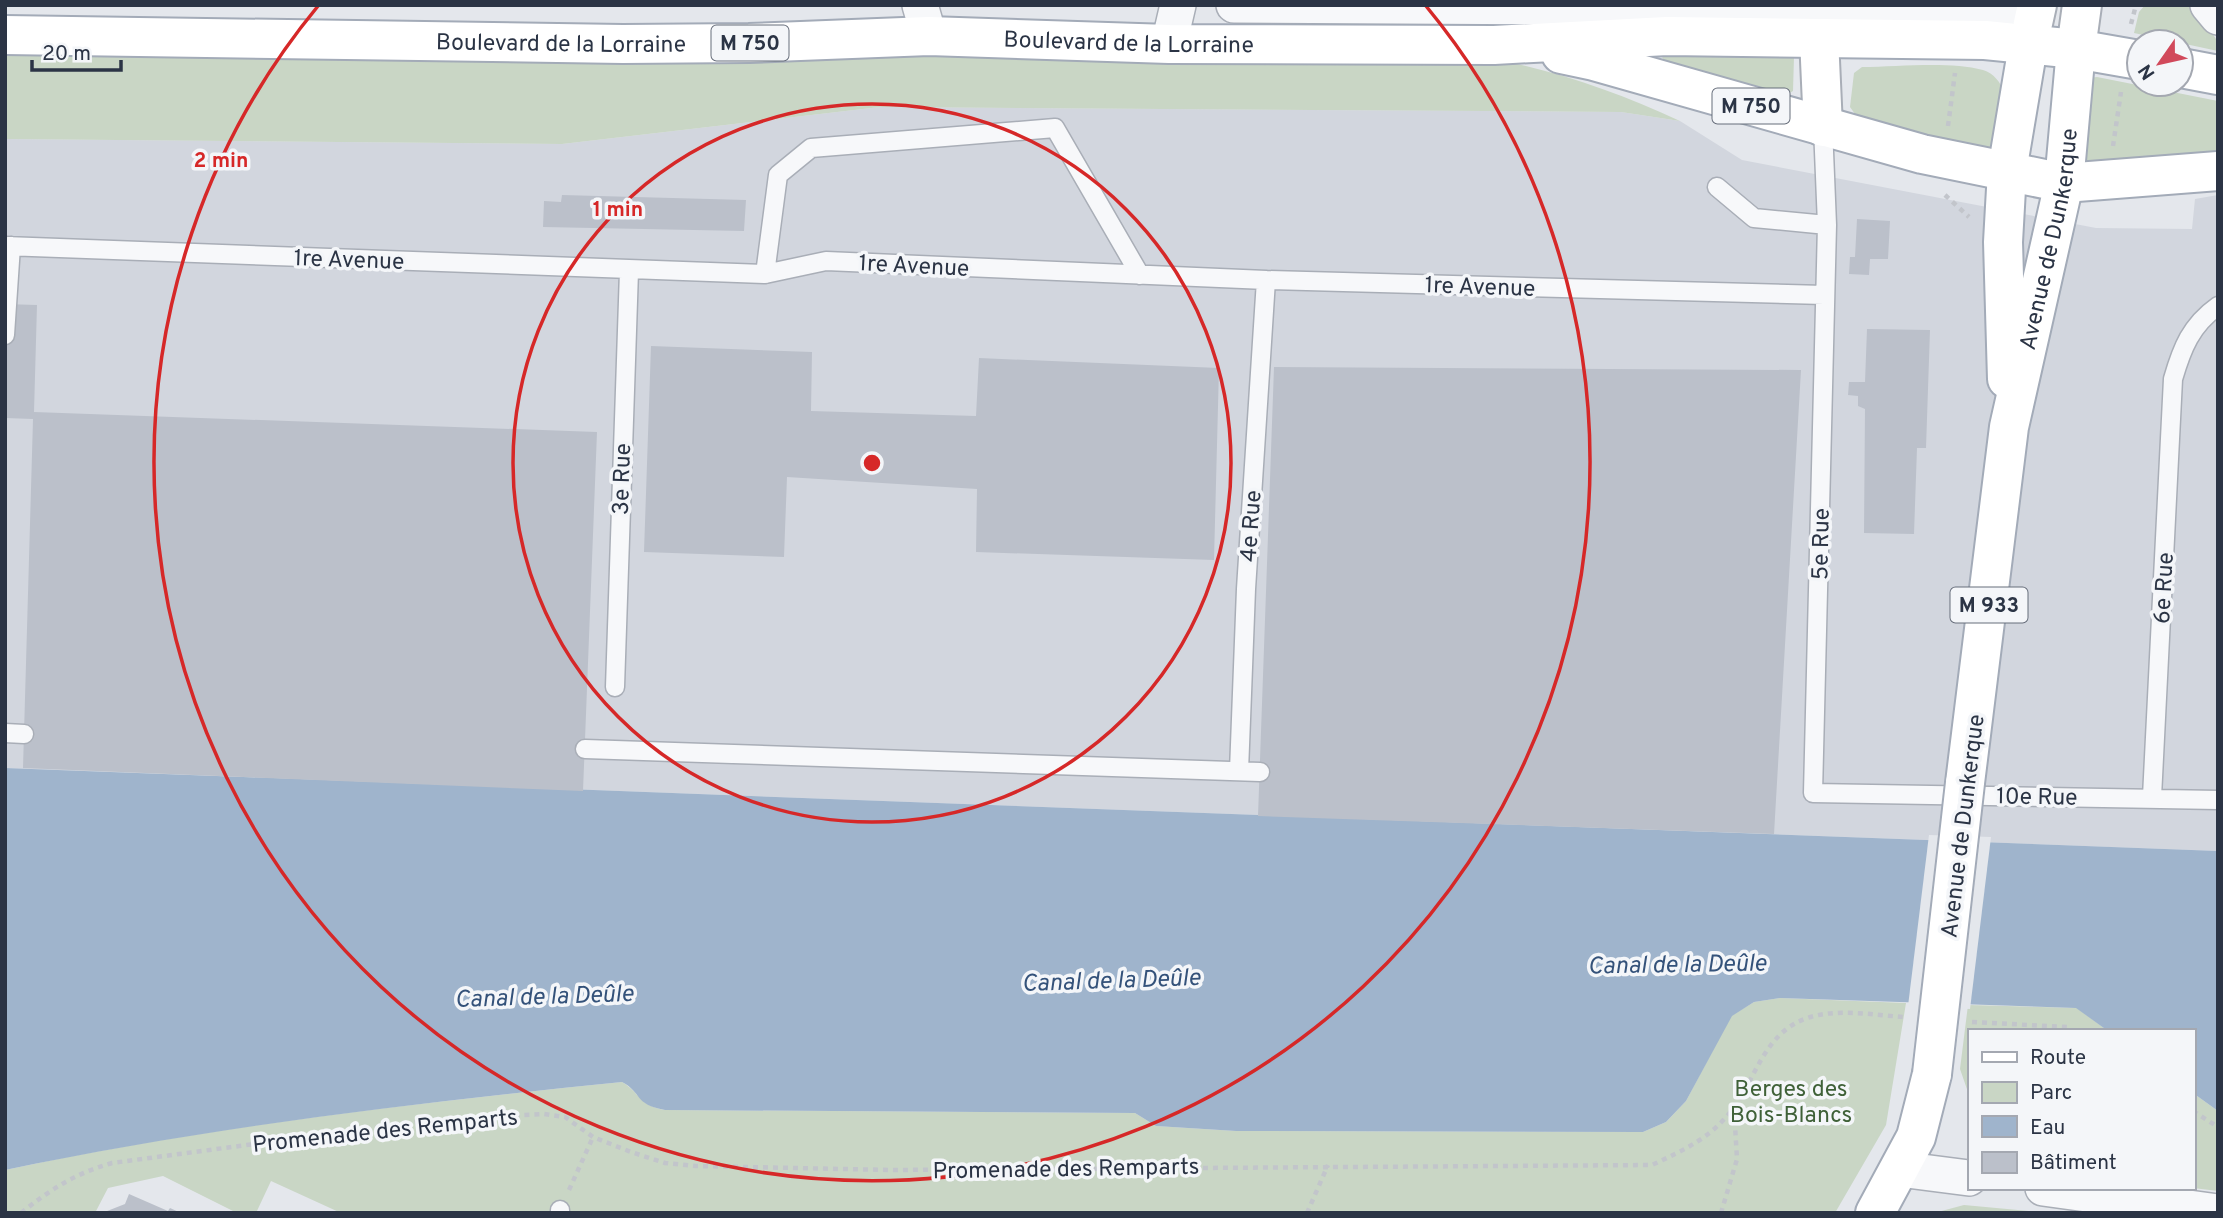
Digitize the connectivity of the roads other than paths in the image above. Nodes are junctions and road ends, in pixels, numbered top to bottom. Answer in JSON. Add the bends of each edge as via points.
{"nodes":[{"id":1,"x":1178,"y":5,"type":"edge"},
{"id":2,"x":1234,"y":5,"type":"edge"},
{"id":3,"x":1726,"y":5,"type":"edge"},
{"id":4,"x":2009,"y":5,"type":"edge"},
{"id":5,"x":2037,"y":5,"type":"edge"},
{"id":6,"x":2082,"y":5,"type":"edge"},
{"id":7,"x":2208,"y":5,"type":"edge"},
{"id":8,"x":1973,"y":17,"type":"dead end"},
{"id":9,"x":2218,"y":17,"type":"edge"},
{"id":10,"x":925,"y":21,"type":"edge"},
{"id":11,"x":5,"y":35,"type":"edge"},
{"id":12,"x":1819,"y":38,"type":"junction"},
{"id":13,"x":1169,"y":44,"type":"junction"},
{"id":14,"x":1494,"y":45,"type":"junction"},
{"id":15,"x":2028,"y":46,"type":"junction"},
{"id":16,"x":2076,"y":49,"type":"junction"},
{"id":17,"x":2125,"y":58,"type":"edge"},
{"id":18,"x":2195,"y":71,"type":"edge"},
{"id":19,"x":2218,"y":75,"type":"edge"},
{"id":20,"x":1823,"y":127,"type":"junction"},
{"id":21,"x":2007,"y":171,"type":"junction"},
{"id":22,"x":2218,"y":171,"type":"edge"},
{"id":23,"x":2064,"y":183,"type":"junction"},
{"id":24,"x":1717,"y":187,"type":"dead end"},
{"id":25,"x":1827,"y":225,"type":"junction"},
{"id":26,"x":8,"y":246,"type":"edge"},
{"id":27,"x":628,"y":271,"type":"junction"},
{"id":28,"x":765,"y":274,"type":"junction"},
{"id":29,"x":1140,"y":275,"type":"junction"},
{"id":30,"x":1266,"y":281,"type":"junction"},
{"id":31,"x":1824,"y":295,"type":"junction"},
{"id":32,"x":2218,"y":306,"type":"edge"},
{"id":33,"x":5,"y":335,"type":"edge"},
{"id":34,"x":2009,"y":427,"type":"junction"},
{"id":35,"x":615,"y":687,"type":"dead end"},
{"id":36,"x":5,"y":733,"type":"edge"},
{"id":37,"x":24,"y":734,"type":"dead end"},
{"id":38,"x":584,"y":749,"type":"dead end"},
{"id":39,"x":1240,"y":771,"type":"junction"},
{"id":40,"x":1260,"y":772,"type":"dead end"},
{"id":41,"x":1813,"y":793,"type":"joint"},
{"id":42,"x":2152,"y":797,"type":"junction"},
{"id":43,"x":2218,"y":800,"type":"edge"},
{"id":44,"x":1899,"y":1169,"type":"junction"},
{"id":45,"x":1968,"y":1178,"type":"edge"},
{"id":46,"x":2058,"y":1190,"type":"edge"},
{"id":47,"x":2218,"y":1212,"type":"edge"},
{"id":48,"x":1875,"y":1213,"type":"edge"}],
"edges":[{"from":1,"to":13,"type":"street"},
{"from":2,"to":8,"type":"street","name":"Boulevard de la Lorraine","via":[[1712,8]]},
{"from":3,"to":4,"type":"street","via":[[1961,11],[1987,16],[1997,15]]},
{"from":5,"to":15,"type":"main road"},
{"from":6,"to":16,"type":"main road","name":"Avenue de Dunkerque"},
{"from":7,"to":9,"type":"street"},
{"from":10,"to":11,"type":"main road","name":"Boulevard de la Lorraine","number":"M 750","via":[[749,43]]},
{"from":10,"to":13,"type":"main road","name":"Boulevard de la Lorraine","number":"M 750"},
{"from":12,"to":14,"type":"main road","name":"Boulevard de la Lorraine","number":"M 750","via":[[1667,36]]},
{"from":12,"to":15,"type":"main road","name":"Boulevard de la Lorraine","number":"M 750","via":[[1972,40]]},
{"from":12,"to":20,"type":"main road"},
{"from":13,"to":14,"type":"main road","name":"Boulevard de la Lorraine","number":"M 750"},
{"from":14,"to":20,"type":"main road","name":"Boulevard de la Lorraine","number":"M 750","via":[[1594,61]]},
{"from":15,"to":16,"type":"main road","number":"M 750"},
{"from":15,"to":21,"type":"main road","number":"M 933"},
{"from":16,"to":17,"type":"main road","number":"M 750"},
{"from":16,"to":23,"type":"main road","name":"Avenue de Dunkerque","number":"M 933"},
{"from":18,"to":19,"type":"main road"},
{"from":20,"to":21,"type":"main road","name":"Boulevard de la Lorraine","number":"M 750"},
{"from":20,"to":25,"type":"lane","name":"5e Rue"},
{"from":21,"to":23,"type":"main road","number":"M 750"},
{"from":21,"to":34,"type":"main road","name":"Avenue de Dunkerque","number":"M 933","via":[[2004,306]]},
{"from":22,"to":23,"type":"main road","number":"M 750"},
{"from":23,"to":34,"type":"main road","name":"Avenue de Dunkerque","number":"M 933"},
{"from":24,"to":25,"type":"lane","via":[[1754,218]]},
{"from":25,"to":31,"type":"lane","name":"5e Rue"},
{"from":26,"to":27,"type":"lane","name":"1re Avenue"},
{"from":26,"to":33,"type":"lane"},
{"from":27,"to":28,"type":"lane","name":"1re Avenue"},
{"from":27,"to":35,"type":"lane","name":"3e Rue"},
{"from":28,"to":29,"type":"lane","name":"1re Avenue","via":[[826,261]]},
{"from":28,"to":29,"type":"lane","via":[[778,174],[811,148],[1055,128]]},
{"from":29,"to":30,"type":"lane","name":"1re Avenue"},
{"from":30,"to":31,"type":"lane","name":"1re Avenue"},
{"from":30,"to":39,"type":"lane","name":"4e Rue"},
{"from":31,"to":41,"type":"lane","name":"5e Rue"},
{"from":32,"to":42,"type":"lane","name":"6e Rue","via":[[2191,333],[2174,379]]},
{"from":34,"to":44,"type":"main road","name":"Avenue de Dunkerque","number":"M 933","bridge":true,"via":[[1932,1074],[1916,1137]]},
{"from":36,"to":37,"type":"lane"},
{"from":38,"to":39,"type":"lane"},
{"from":39,"to":40,"type":"lane"},
{"from":41,"to":42,"type":"lane","name":"10e Rue"},
{"from":42,"to":43,"type":"lane","name":"10e Rue"},
{"from":44,"to":45,"type":"street"},
{"from":44,"to":48,"type":"main road","name":"Avenue de Dunkerque","number":"M 933"},
{"from":46,"to":47,"type":"street"}]}
